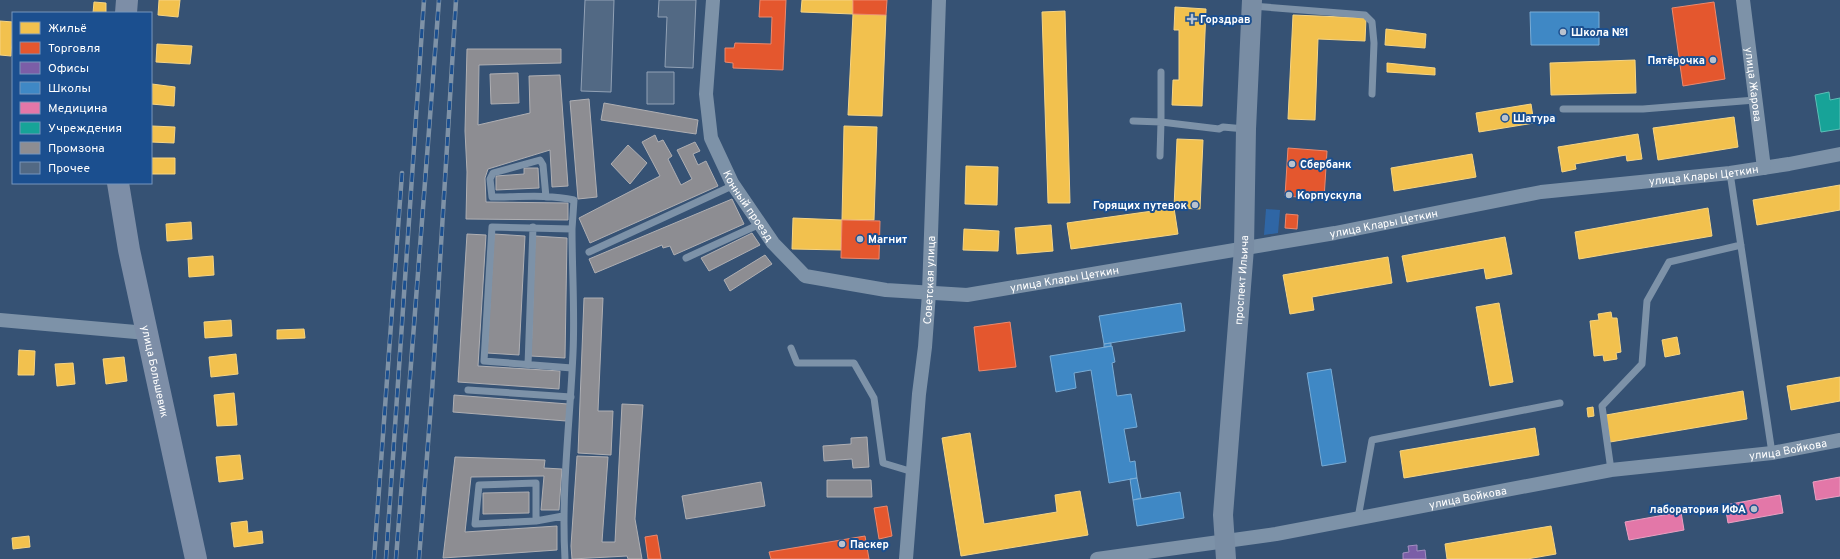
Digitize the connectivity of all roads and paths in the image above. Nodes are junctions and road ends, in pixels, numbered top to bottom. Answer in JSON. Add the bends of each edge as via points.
{"nodes":[{"id":1,"x":127,"y":0,"type":"edge"},
{"id":2,"x":713,"y":0,"type":"edge"},
{"id":3,"x":939,"y":0,"type":"edge"},
{"id":4,"x":1743,"y":0,"type":"edge"},
{"id":5,"x":1252,"y":3,"type":"edge"},
{"id":6,"x":126,"y":12,"type":"edge"},
{"id":7,"x":1162,"y":72,"type":"dead end"},
{"id":8,"x":1372,"y":94,"type":"dead end"},
{"id":9,"x":1755,"y":100,"type":"junction"},
{"id":10,"x":1563,"y":109,"type":"dead end"},
{"id":11,"x":1133,"y":121,"type":"dead end"},
{"id":12,"x":1161,"y":122,"type":"junction"},
{"id":13,"x":1246,"y":129,"type":"junction"},
{"id":14,"x":1840,"y":154,"type":"edge"},
{"id":15,"x":1160,"y":156,"type":"dead end"},
{"id":16,"x":1764,"y":168,"type":"junction"},
{"id":17,"x":1730,"y":173,"type":"junction"},
{"id":18,"x":118,"y":184,"type":"edge"},
{"id":19,"x":734,"y":185,"type":"junction"},
{"id":20,"x":546,"y":197,"type":"junction"},
{"id":21,"x":760,"y":224,"type":"junction"},
{"id":22,"x":533,"y":227,"type":"junction"},
{"id":23,"x":572,"y":229,"type":"junction"},
{"id":24,"x":1741,"y":245,"type":"junction"},
{"id":25,"x":1244,"y":248,"type":"junction"},
{"id":26,"x":590,"y":252,"type":"dead end"},
{"id":27,"x":686,"y":258,"type":"dead end"},
{"id":28,"x":929,"y":293,"type":"junction"},
{"id":29,"x":0,"y":320,"type":"edge"},
{"id":30,"x":147,"y":333,"type":"junction"},
{"id":31,"x":791,"y":348,"type":"dead end"},
{"id":32,"x":528,"y":365,"type":"junction"},
{"id":33,"x":572,"y":368,"type":"junction"},
{"id":34,"x":468,"y":390,"type":"dead end"},
{"id":35,"x":571,"y":397,"type":"junction"},
{"id":36,"x":1560,"y":402,"type":"dead end"},
{"id":37,"x":1840,"y":440,"type":"edge"},
{"id":38,"x":1772,"y":453,"type":"junction"},
{"id":39,"x":1611,"y":470,"type":"junction"},
{"id":40,"x":913,"y":472,"type":"junction"},
{"id":41,"x":563,"y":516,"type":"junction"},
{"id":42,"x":1358,"y":518,"type":"junction"},
{"id":43,"x":536,"y":521,"type":"junction"},
{"id":44,"x":1226,"y":550,"type":"edge"},
{"id":45,"x":1174,"y":553,"type":"edge"},
{"id":46,"x":196,"y":559,"type":"edge"},
{"id":47,"x":565,"y":559,"type":"edge"},
{"id":48,"x":906,"y":559,"type":"edge"},
{"id":49,"x":1097,"y":559,"type":"edge"}],
"edges":[{"from":1,"to":6,"type":"main road"},
{"from":2,"to":19,"type":"street","name":"Конный проезд","via":[[706,94],[711,138]]},
{"from":3,"to":28,"type":"street","name":"Советская улица"},
{"from":4,"to":9,"type":"street","name":"улица Жарова"},
{"from":5,"to":8,"type":"lane","via":[[1365,15],[1372,22],[1373,29]]},
{"from":5,"to":13,"type":"street","name":"проспект Ильича"},
{"from":7,"to":12,"type":"lane"},
{"from":9,"to":10,"type":"lane","via":[[1643,109]]},
{"from":9,"to":16,"type":"street","name":"улица Жарова"},
{"from":11,"to":12,"type":"lane"},
{"from":12,"to":13,"type":"lane","via":[[1218,129]]},
{"from":12,"to":15,"type":"lane"},
{"from":13,"to":25,"type":"street","name":"проспект Ильича"},
{"from":14,"to":16,"type":"street","name":"улица Клары Цеткин"},
{"from":16,"to":17,"type":"street","name":"улица Клары Цеткин"},
{"from":17,"to":24,"type":"lane"},
{"from":17,"to":25,"type":"street","name":"улица Клары Цеткин","via":[[1541,192],[1335,233]]},
{"from":18,"to":30,"type":"main road","name":"улица Большевик"},
{"from":19,"to":21,"type":"street","name":"Конный проезд"},
{"from":19,"to":26,"type":"lane"},
{"from":20,"to":20,"type":"lane","via":[[492,197],[490,178],[493,173],[540,160],[543,165]]},
{"from":20,"to":23,"type":"lane","via":[[574,200]]},
{"from":21,"to":27,"type":"lane"},
{"from":21,"to":28,"type":"street","name":"Конный проезд","via":[[773,243],[805,276],[886,290]]},
{"from":22,"to":23,"type":"lane"},
{"from":22,"to":32,"type":"lane"},
{"from":22,"to":32,"type":"lane","via":[[492,228],[484,361]]},
{"from":23,"to":33,"type":"lane"},
{"from":24,"to":38,"type":"lane"},
{"from":24,"to":39,"type":"lane","via":[[1669,262],[1647,301],[1642,364],[1602,406]]},
{"from":25,"to":28,"type":"street","name":"улица Клары Цеткин","via":[[967,295]]},
{"from":25,"to":44,"type":"street","name":"проспект Ильича","via":[[1223,515]]},
{"from":28,"to":40,"type":"street","name":"Советская улица"},
{"from":29,"to":30,"type":"street"},
{"from":30,"to":46,"type":"main road","name":"улица Большевик"},
{"from":31,"to":40,"type":"lane","via":[[797,362],[854,363],[874,398],[883,463]]},
{"from":32,"to":33,"type":"lane"},
{"from":33,"to":35,"type":"lane"},
{"from":34,"to":35,"type":"lane"},
{"from":35,"to":41,"type":"lane"},
{"from":36,"to":42,"type":"lane","via":[[1372,440]]},
{"from":37,"to":38,"type":"street","name":"улица Войкова"},
{"from":38,"to":39,"type":"street","name":"улица Войкова"},
{"from":39,"to":42,"type":"street","name":"улица Войкова"},
{"from":40,"to":48,"type":"street","name":"Советская улица"},
{"from":41,"to":43,"type":"lane"},
{"from":41,"to":47,"type":"lane"},
{"from":42,"to":44,"type":"street","name":"улица Войкова","via":[[1276,534]]},
{"from":43,"to":43,"type":"lane","via":[[475,524],[479,485],[536,483]]},
{"from":44,"to":45,"type":"street","name":"улица Войкова"},
{"from":45,"to":49,"type":"street","name":"улица Войкова"}]}
